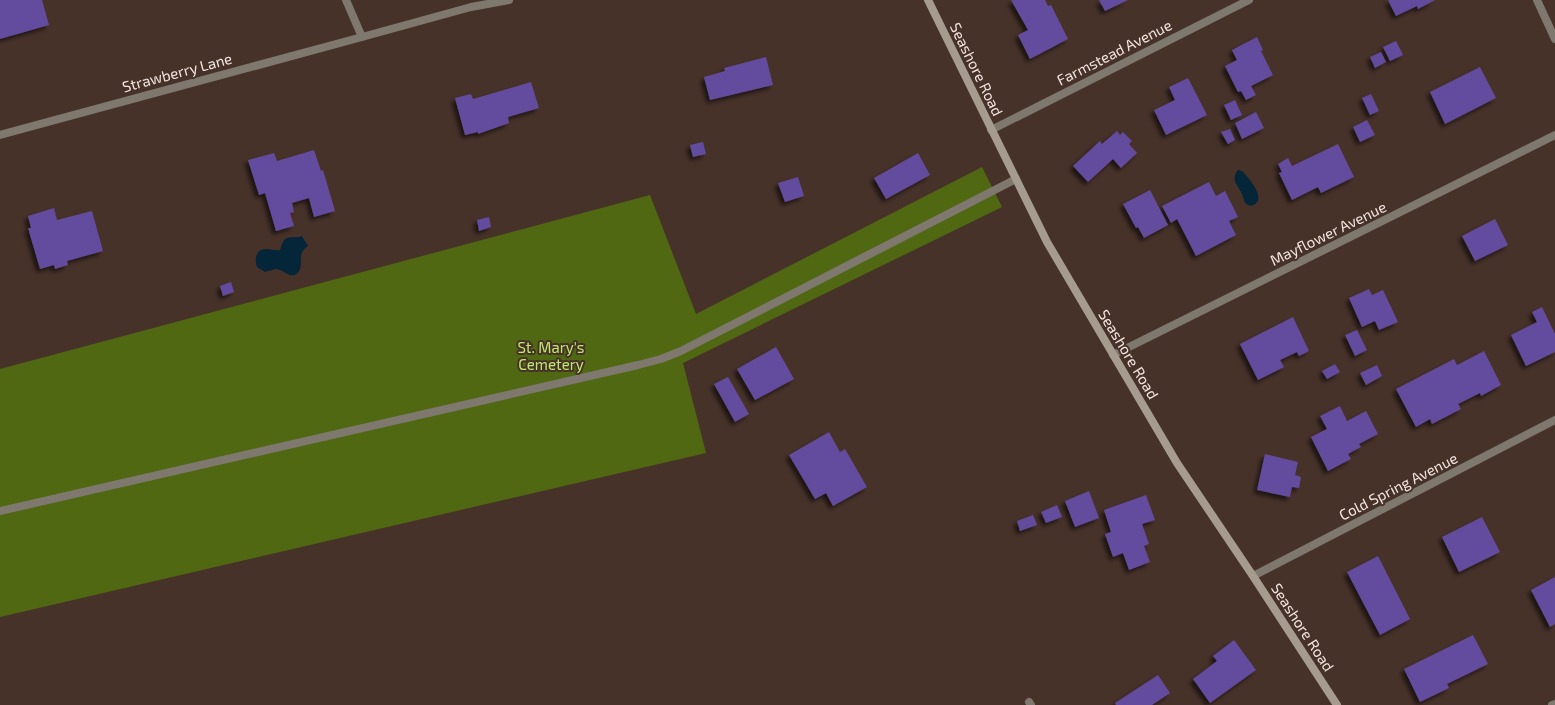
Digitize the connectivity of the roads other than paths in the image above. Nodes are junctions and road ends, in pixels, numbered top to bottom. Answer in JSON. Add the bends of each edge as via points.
{"nodes":[{"id":1,"x":346,"y":0,"type":"edge"},
{"id":2,"x":509,"y":0,"type":"edge"},
{"id":3,"x":928,"y":0,"type":"edge"},
{"id":4,"x":1249,"y":0,"type":"edge"},
{"id":5,"x":1537,"y":0,"type":"edge"},
{"id":6,"x":362,"y":37,"type":"junction"},
{"id":7,"x":1555,"y":39,"type":"edge"},
{"id":8,"x":991,"y":130,"type":"junction"},
{"id":9,"x":0,"y":135,"type":"edge"},
{"id":10,"x":1555,"y":136,"type":"edge"},
{"id":11,"x":1016,"y":179,"type":"junction"},
{"id":12,"x":1113,"y":356,"type":"junction"},
{"id":13,"x":1555,"y":420,"type":"edge"},
{"id":14,"x":0,"y":511,"type":"edge"},
{"id":15,"x":1254,"y":576,"type":"junction"},
{"id":16,"x":1555,"y":704,"type":"edge"},
{"id":17,"x":1337,"y":705,"type":"edge"},
{"id":18,"x":1552,"y":705,"type":"edge"}],
"edges":[{"from":1,"to":6,"type":"street"},
{"from":2,"to":6,"type":"street","name":"Strawberry Lane","via":[[471,7]]},
{"from":3,"to":8,"type":"main road","name":"Seashore Road"},
{"from":4,"to":8,"type":"street","name":"Farmstead Avenue"},
{"from":5,"to":7,"type":"street"},
{"from":6,"to":9,"type":"street","name":"Strawberry Lane"},
{"from":8,"to":11,"type":"main road","name":"Seashore Road"},
{"from":10,"to":12,"type":"street","name":"Mayflower Avenue"},
{"from":11,"to":12,"type":"main road","name":"Seashore Road","via":[[1047,242]]},
{"from":11,"to":14,"type":"street","via":[[661,359]]},
{"from":12,"to":15,"type":"main road","name":"Seashore Road","via":[[1177,463]]},
{"from":13,"to":15,"type":"street","name":"Cold Spring Avenue"},
{"from":15,"to":17,"type":"main road","name":"Seashore Road"},
{"from":16,"to":18,"type":"street"}]}
